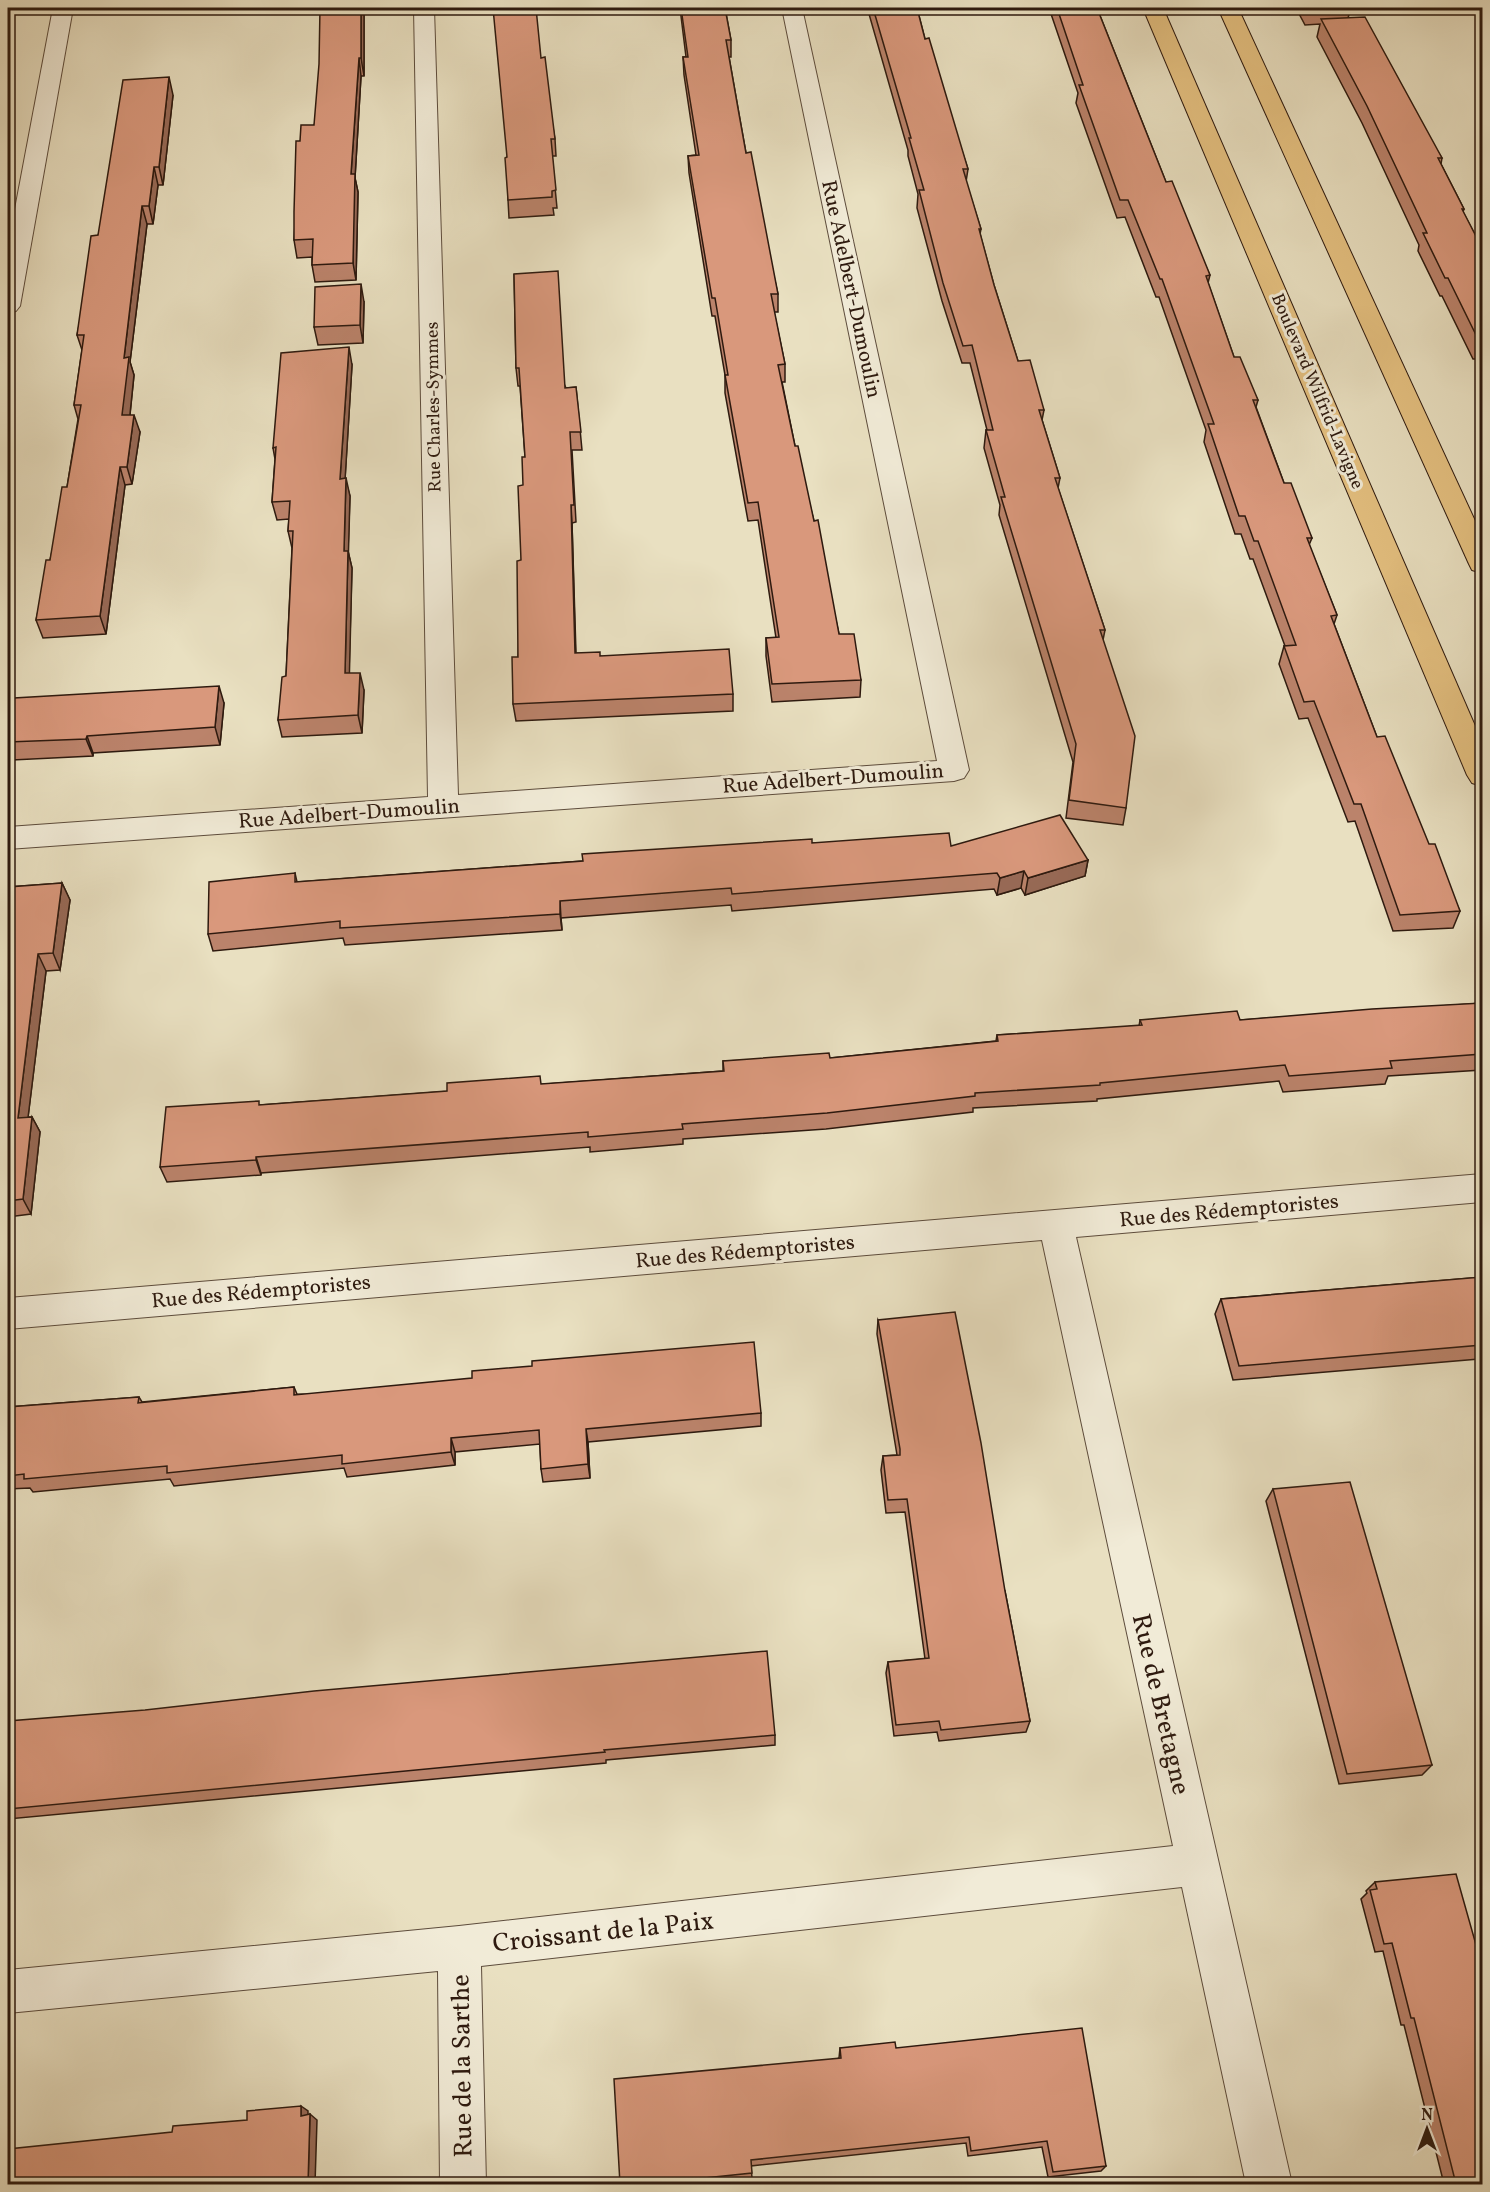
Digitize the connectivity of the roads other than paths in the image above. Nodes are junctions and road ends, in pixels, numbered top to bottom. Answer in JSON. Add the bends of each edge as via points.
{"nodes":[{"id":1,"x":63,"y":8,"type":"edge"},
{"id":2,"x":424,"y":8,"type":"edge"},
{"id":3,"x":792,"y":8,"type":"edge"},
{"id":4,"x":1153,"y":8,"type":"edge"},
{"id":5,"x":1228,"y":8,"type":"edge"},
{"id":6,"x":8,"y":306,"type":"edge"},
{"id":7,"x":1482,"y":564,"type":"edge"},
{"id":8,"x":1482,"y":775,"type":"edge"},
{"id":9,"x":443,"y":806,"type":"junction"},
{"id":10,"x":8,"y":838,"type":"edge"},
{"id":11,"x":1482,"y":1188,"type":"edge"},
{"id":12,"x":1056,"y":1224,"type":"junction"},
{"id":13,"x":8,"y":1313,"type":"edge"},
{"id":14,"x":1198,"y":1864,"type":"junction"},
{"id":15,"x":459,"y":1947,"type":"junction"},
{"id":16,"x":8,"y":1992,"type":"edge"},
{"id":17,"x":463,"y":2184,"type":"edge"},
{"id":18,"x":1269,"y":2184,"type":"edge"}],
"edges":[{"from":1,"to":6,"type":"street"},
{"from":2,"to":9,"type":"street","name":"Rue Charles-Symmes"},
{"from":3,"to":9,"type":"street","name":"Rue Adelbert-Dumoulin","via":[[954,770]]},
{"from":4,"to":8,"type":"main road","name":"Boulevard Wilfrid-Lavigne"},
{"from":5,"to":7,"type":"main road"},
{"from":9,"to":10,"type":"street","name":"Rue Adelbert-Dumoulin"},
{"from":11,"to":12,"type":"street","name":"Rue des Rédemptoristes"},
{"from":12,"to":13,"type":"street","name":"Rue des Rédemptoristes"},
{"from":12,"to":14,"type":"street","name":"Rue de Bretagne"},
{"from":14,"to":15,"type":"street","name":"Croissant de la Paix"},
{"from":14,"to":18,"type":"street","name":"Rue de Bretagne"},
{"from":15,"to":16,"type":"street","name":"Croissant de la Paix"},
{"from":15,"to":17,"type":"street","name":"Rue de la Sarthe"}]}
